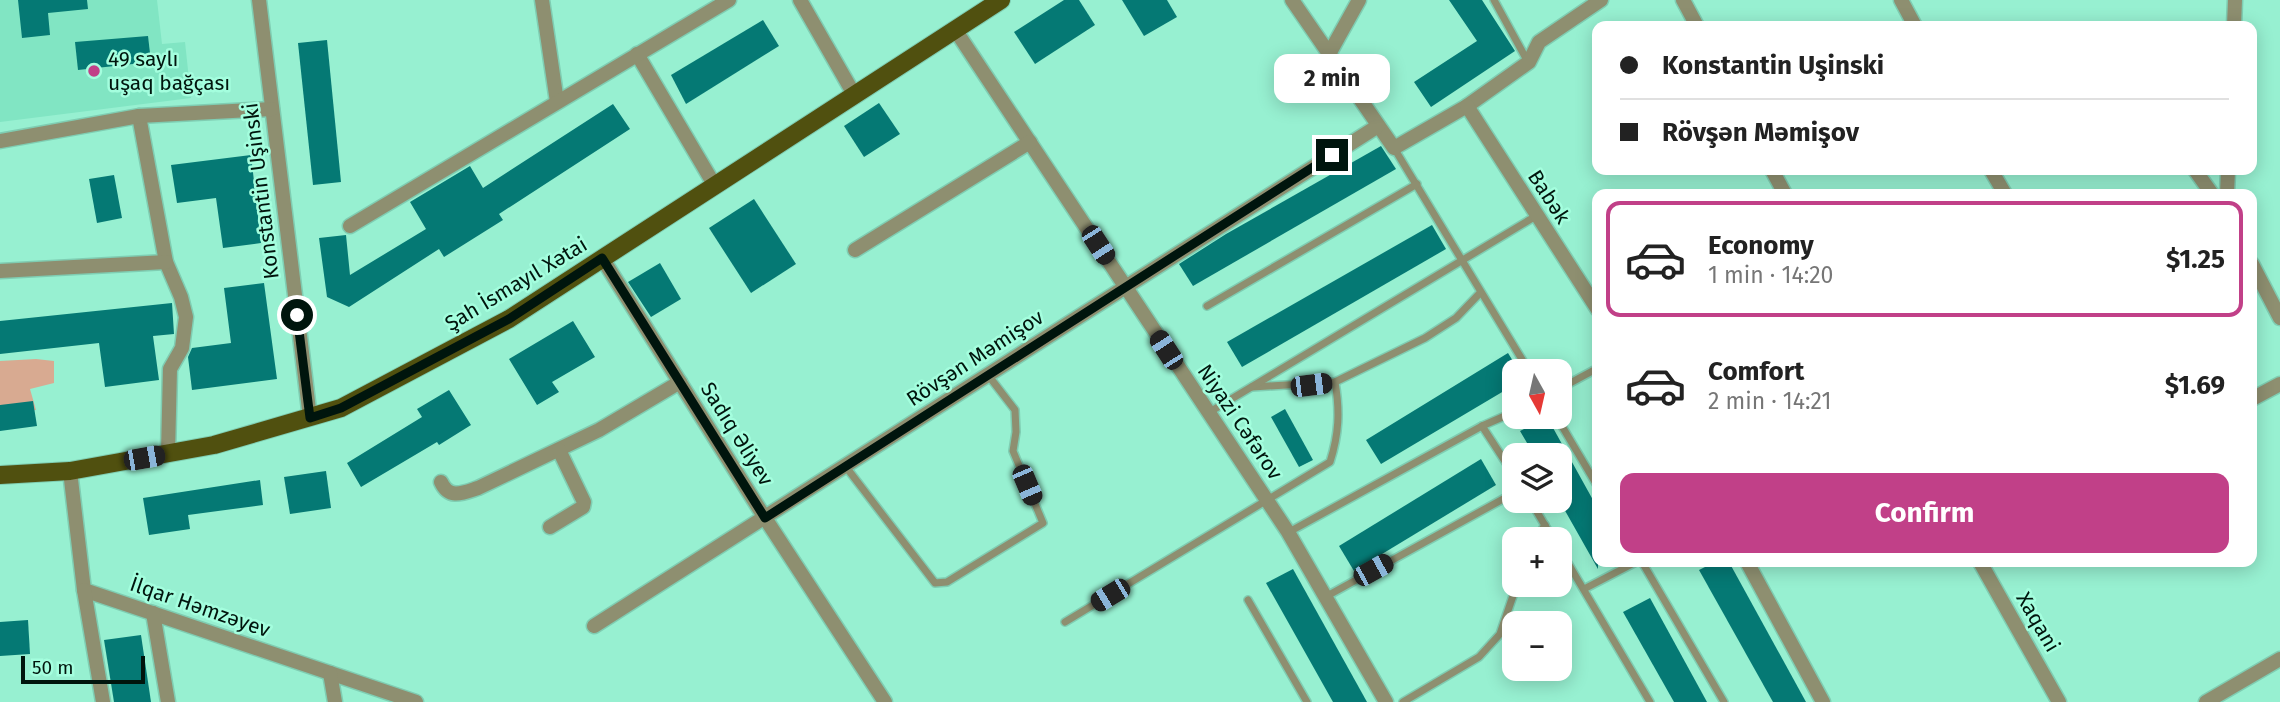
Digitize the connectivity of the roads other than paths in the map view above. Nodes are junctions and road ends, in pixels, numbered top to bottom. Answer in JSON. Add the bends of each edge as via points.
{"nodes":[{"id":1,"x":259,"y":0,"type":"edge"},
{"id":2,"x":542,"y":0,"type":"edge"},
{"id":3,"x":729,"y":0,"type":"edge"},
{"id":4,"x":800,"y":0,"type":"edge"},
{"id":5,"x":1002,"y":0,"type":"edge"},
{"id":6,"x":1292,"y":0,"type":"edge"},
{"id":7,"x":1359,"y":0,"type":"edge"},
{"id":8,"x":1494,"y":0,"type":"edge"},
{"id":9,"x":1601,"y":0,"type":"edge"},
{"id":10,"x":1683,"y":0,"type":"edge"},
{"id":11,"x":1901,"y":0,"type":"edge"},
{"id":12,"x":2235,"y":0,"type":"edge"},
{"id":13,"x":978,"y":7,"type":"edge"},
{"id":14,"x":1694,"y":21,"type":"edge"},
{"id":15,"x":1912,"y":21,"type":"edge"},
{"id":16,"x":2235,"y":21,"type":"edge"},
{"id":17,"x":956,"y":31,"type":"junction"},
{"id":18,"x":637,"y":54,"type":"junction"},
{"id":19,"x":1329,"y":54,"type":"junction"},
{"id":20,"x":1529,"y":62,"type":"junction"},
{"id":21,"x":855,"y":96,"type":"junction"},
{"id":22,"x":557,"y":102,"type":"junction"},
{"id":23,"x":1466,"y":106,"type":"junction"},
{"id":24,"x":272,"y":109,"type":"junction"},
{"id":25,"x":139,"y":116,"type":"junction"},
{"id":26,"x":1378,"y":126,"type":"junction"},
{"id":27,"x":0,"y":141,"type":"edge"},
{"id":28,"x":1030,"y":142,"type":"junction"},
{"id":29,"x":1395,"y":148,"type":"junction"},
{"id":30,"x":1417,"y":184,"type":"junction"},
{"id":31,"x":715,"y":186,"type":"junction"},
{"id":32,"x":1536,"y":216,"type":"junction"},
{"id":33,"x":350,"y":226,"type":"dead end"},
{"id":34,"x":855,"y":250,"type":"dead end"},
{"id":35,"x":602,"y":258,"type":"junction"},
{"id":36,"x":1462,"y":261,"type":"junction"},
{"id":37,"x":166,"y":262,"type":"junction"},
{"id":38,"x":0,"y":271,"type":"edge"},
{"id":39,"x":2257,"y":274,"type":"edge"},
{"id":40,"x":1125,"y":286,"type":"junction"},
{"id":41,"x":1480,"y":293,"type":"junction"},
{"id":42,"x":1592,"y":301,"type":"edge"},
{"id":43,"x":1207,"y":306,"type":"dead end"},
{"id":44,"x":2280,"y":318,"type":"edge"},
{"id":45,"x":1521,"y":359,"type":"edge"},
{"id":46,"x":1592,"y":371,"type":"edge"},
{"id":47,"x":988,"y":375,"type":"junction"},
{"id":48,"x":680,"y":382,"type":"junction"},
{"id":49,"x":1335,"y":382,"type":"junction"},
{"id":50,"x":1572,"y":382,"type":"edge"},
{"id":51,"x":2280,"y":384,"type":"edge"},
{"id":52,"x":1252,"y":387,"type":"junction"},
{"id":53,"x":2257,"y":396,"type":"edge"},
{"id":54,"x":1208,"y":413,"type":"junction"},
{"id":55,"x":1502,"y":417,"type":"edge"},
{"id":56,"x":310,"y":418,"type":"junction"},
{"id":57,"x":1482,"y":426,"type":"junction"},
{"id":58,"x":1564,"y":429,"type":"edge"},
{"id":59,"x":559,"y":450,"type":"junction"},
{"id":60,"x":168,"y":453,"type":"junction"},
{"id":61,"x":1502,"y":457,"type":"edge"},
{"id":62,"x":846,"y":467,"type":"junction"},
{"id":63,"x":70,"y":471,"type":"junction"},
{"id":64,"x":0,"y":475,"type":"edge"},
{"id":65,"x":1592,"y":476,"type":"edge"},
{"id":66,"x":441,"y":482,"type":"dead end"},
{"id":67,"x":1266,"y":500,"type":"junction"},
{"id":68,"x":1502,"y":500,"type":"edge"},
{"id":69,"x":1538,"y":513,"type":"edge"},
{"id":70,"x":765,"y":518,"type":"junction"},
{"id":71,"x":1545,"y":525,"type":"edge"},
{"id":72,"x":550,"y":527,"type":"dead end"},
{"id":73,"x":1288,"y":532,"type":"junction"},
{"id":74,"x":1626,"y":567,"type":"edge"},
{"id":75,"x":1645,"y":567,"type":"edge"},
{"id":76,"x":1750,"y":567,"type":"edge"},
{"id":77,"x":1983,"y":567,"type":"edge"},
{"id":78,"x":1572,"y":569,"type":"edge"},
{"id":79,"x":1584,"y":589,"type":"junction"},
{"id":80,"x":84,"y":590,"type":"junction"},
{"id":81,"x":1326,"y":596,"type":"junction"},
{"id":82,"x":1513,"y":597,"type":"edge"},
{"id":83,"x":1248,"y":600,"type":"dead end"},
{"id":84,"x":153,"y":613,"type":"junction"},
{"id":85,"x":1065,"y":622,"type":"dead end"},
{"id":86,"x":594,"y":625,"type":"dead end"},
{"id":87,"x":2280,"y":659,"type":"edge"},
{"id":88,"x":330,"y":673,"type":"junction"},
{"id":89,"x":103,"y":702,"type":"edge"},
{"id":90,"x":168,"y":702,"type":"edge"},
{"id":91,"x":335,"y":702,"type":"edge"},
{"id":92,"x":416,"y":702,"type":"edge"},
{"id":93,"x":886,"y":702,"type":"edge"},
{"id":94,"x":1307,"y":702,"type":"edge"},
{"id":95,"x":1387,"y":702,"type":"edge"},
{"id":96,"x":1403,"y":702,"type":"edge"},
{"id":97,"x":1650,"y":702,"type":"edge"},
{"id":98,"x":1724,"y":702,"type":"edge"},
{"id":99,"x":1823,"y":702,"type":"edge"},
{"id":100,"x":2059,"y":702,"type":"edge"},
{"id":101,"x":2206,"y":702,"type":"edge"}],
"edges":[{"from":1,"to":24,"type":"street","name":"Konstantin Uşinski"},
{"from":2,"to":22,"type":"street"},
{"from":3,"to":18,"type":"street"},
{"from":4,"to":21,"type":"street"},
{"from":5,"to":13,"type":"main road","name":"Şah İsmayıl Xətai"},
{"from":6,"to":19,"type":"street"},
{"from":7,"to":19,"type":"street"},
{"from":8,"to":20,"type":"lane"},
{"from":9,"to":20,"type":"street","via":[[1539,42]]},
{"from":10,"to":14,"type":"street"},
{"from":11,"to":15,"type":"street"},
{"from":12,"to":16,"type":"street"},
{"from":13,"to":17,"type":"main road","name":"Şah İsmayıl Xətai"},
{"from":17,"to":21,"type":"main road","name":"Şah İsmayıl Xətai"},
{"from":17,"to":28,"type":"street","name":"Niyazi Cəfərov"},
{"from":18,"to":22,"type":"street"},
{"from":18,"to":31,"type":"street"},
{"from":19,"to":26,"type":"street"},
{"from":20,"to":23,"type":"street"},
{"from":21,"to":31,"type":"main road","name":"Şah İsmayıl Xətai"},
{"from":22,"to":33,"type":"street"},
{"from":23,"to":29,"type":"street"},
{"from":23,"to":32,"type":"street","name":"Babək"},
{"from":24,"to":25,"type":"street"},
{"from":24,"to":56,"type":"street","name":"Konstantin Uşinski"},
{"from":25,"to":27,"type":"street"},
{"from":25,"to":37,"type":"street"},
{"from":26,"to":29,"type":"street"},
{"from":26,"to":40,"type":"street","name":"Rövşən Məmişov"},
{"from":28,"to":34,"type":"street"},
{"from":28,"to":40,"type":"street","name":"Niyazi Cəfərov"},
{"from":29,"to":30,"type":"lane"},
{"from":30,"to":36,"type":"lane"},
{"from":30,"to":43,"type":"lane"},
{"from":31,"to":35,"type":"main road","name":"Şah İsmayıl Xətai"},
{"from":32,"to":36,"type":"lane"},
{"from":32,"to":42,"type":"street","name":"Babək"},
{"from":35,"to":48,"type":"street","name":"Sadıq Əliyev"},
{"from":35,"to":56,"type":"main road","name":"Şah İsmayıl Xətai","via":[[509,319],[341,408]]},
{"from":36,"to":41,"type":"lane"},
{"from":36,"to":52,"type":"lane"},
{"from":37,"to":38,"type":"street"},
{"from":37,"to":60,"type":"street","via":[[186,317],[182,348],[170,369]]},
{"from":39,"to":44,"type":"street"},
{"from":40,"to":47,"type":"street","name":"Rövşən Məmişov"},
{"from":40,"to":54,"type":"street","name":"Niyazi Cəfərov"},
{"from":41,"to":45,"type":"lane"},
{"from":41,"to":49,"type":"lane","via":[[1456,318],[1425,338]]},
{"from":46,"to":50,"type":"lane"},
{"from":47,"to":62,"type":"street","name":"Rövşən Məmişov"},
{"from":47,"to":62,"type":"lane","via":[[1014,410],[1013,452],[1043,523],[947,582],[936,583]]},
{"from":48,"to":59,"type":"street"},
{"from":48,"to":70,"type":"street","name":"Sadıq Əliyev"},
{"from":49,"to":52,"type":"lane"},
{"from":49,"to":67,"type":"lane","via":[[1338,429],[1330,462]]},
{"from":51,"to":53,"type":"street"},
{"from":52,"to":54,"type":"lane"},
{"from":54,"to":67,"type":"street","name":"Niyazi Cəfərov"},
{"from":55,"to":57,"type":"lane"},
{"from":56,"to":60,"type":"main road","name":"Şah İsmayıl Xətai"},
{"from":57,"to":61,"type":"lane"},
{"from":57,"to":73,"type":"lane"},
{"from":58,"to":65,"type":"lane"},
{"from":59,"to":66,"type":"street","via":[[460,495],[445,490]]},
{"from":59,"to":72,"type":"street","via":[[584,502]]},
{"from":60,"to":63,"type":"main road","name":"Şah İsmayıl Xətai"},
{"from":62,"to":70,"type":"street","name":"Rövşən Məmişov"},
{"from":63,"to":64,"type":"main road","name":"Şah İsmayıl Xətai"},
{"from":63,"to":80,"type":"street"},
{"from":67,"to":73,"type":"street","name":"Niyazi Cəfərov"},
{"from":67,"to":85,"type":"lane"},
{"from":68,"to":81,"type":"lane"},
{"from":69,"to":71,"type":"lane"},
{"from":70,"to":86,"type":"street","name":"Rövşən Məmişov"},
{"from":70,"to":93,"type":"street","name":"Sadıq Əliyev"},
{"from":73,"to":81,"type":"street","name":"Niyazi Cəfərov"},
{"from":74,"to":79,"type":"lane"},
{"from":75,"to":98,"type":"lane"},
{"from":76,"to":99,"type":"street"},
{"from":77,"to":100,"type":"street","name":"Xaqani"},
{"from":78,"to":79,"type":"lane"},
{"from":79,"to":97,"type":"lane"},
{"from":80,"to":84,"type":"street","name":"İlqar Həmzəyev"},
{"from":80,"to":89,"type":"street"},
{"from":81,"to":95,"type":"street","name":"Niyazi Cəfərov"},
{"from":82,"to":96,"type":"lane","via":[[1500,634],[1479,657]]},
{"from":83,"to":94,"type":"lane"},
{"from":84,"to":88,"type":"street","name":"İlqar Həmzəyev"},
{"from":84,"to":90,"type":"street"},
{"from":87,"to":101,"type":"street"},
{"from":88,"to":91,"type":"street"},
{"from":88,"to":92,"type":"street","name":"İlqar Həmzəyev"}]}
